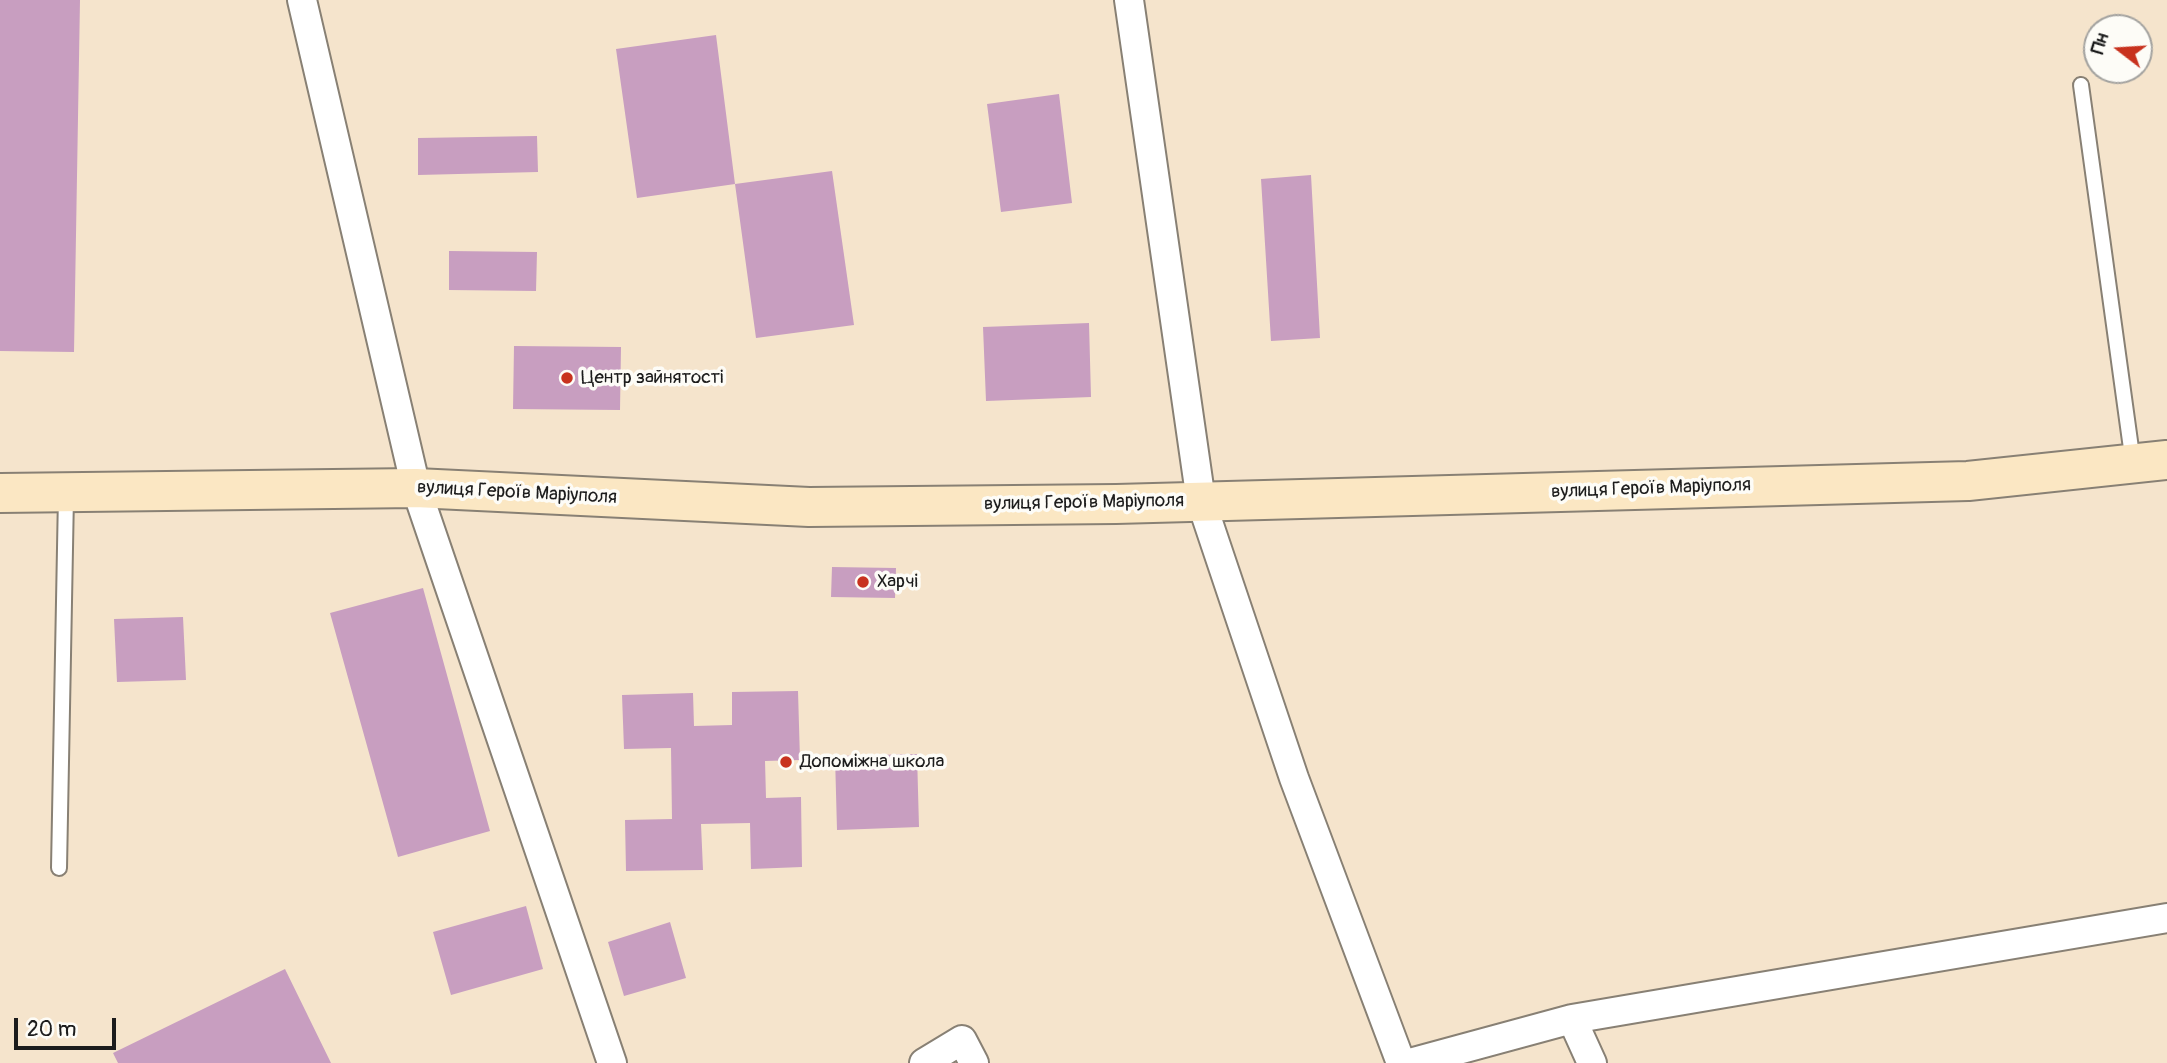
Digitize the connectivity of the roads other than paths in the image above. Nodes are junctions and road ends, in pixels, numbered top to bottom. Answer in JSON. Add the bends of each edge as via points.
{"nodes":[{"id":1,"x":302,"y":0,"type":"edge"},
{"id":2,"x":1129,"y":0,"type":"edge"},
{"id":3,"x":2081,"y":85,"type":"dead end"},
{"id":4,"x":2150,"y":462,"type":"edge"},
{"id":5,"x":416,"y":488,"type":"junction"},
{"id":6,"x":66,"y":492,"type":"junction"},
{"id":7,"x":0,"y":493,"type":"edge"},
{"id":8,"x":1201,"y":501,"type":"junction"},
{"id":9,"x":59,"y":868,"type":"dead end"},
{"id":10,"x":2167,"y":918,"type":"edge"},
{"id":11,"x":1572,"y":1019,"type":"junction"},
{"id":12,"x":612,"y":1063,"type":"edge"},
{"id":13,"x":924,"y":1063,"type":"edge"},
{"id":14,"x":974,"y":1063,"type":"edge"},
{"id":15,"x":1401,"y":1063,"type":"edge"},
{"id":16,"x":1410,"y":1063,"type":"edge"},
{"id":17,"x":1592,"y":1063,"type":"edge"}],
"edges":[{"from":1,"to":5,"type":"street"},
{"from":2,"to":8,"type":"street"},
{"from":3,"to":4,"type":"lane"},
{"from":4,"to":8,"type":"main road","name":"вулиця Героїв Маріуполя","via":[[1968,481]]},
{"from":5,"to":6,"type":"main road","name":"вулиця Героїв Маріуполя"},
{"from":5,"to":8,"type":"main road","name":"вулиця Героїв Маріуполя","via":[[809,507]]},
{"from":5,"to":12,"type":"street"},
{"from":6,"to":7,"type":"main road","name":"вулиця Героїв Маріуполя"},
{"from":6,"to":9,"type":"lane"},
{"from":8,"to":15,"type":"street","via":[[1294,778]]},
{"from":10,"to":11,"type":"street"},
{"from":11,"to":16,"type":"street"},
{"from":11,"to":17,"type":"street"},
{"from":13,"to":14,"type":"street","via":[[962,1040]]}]}
